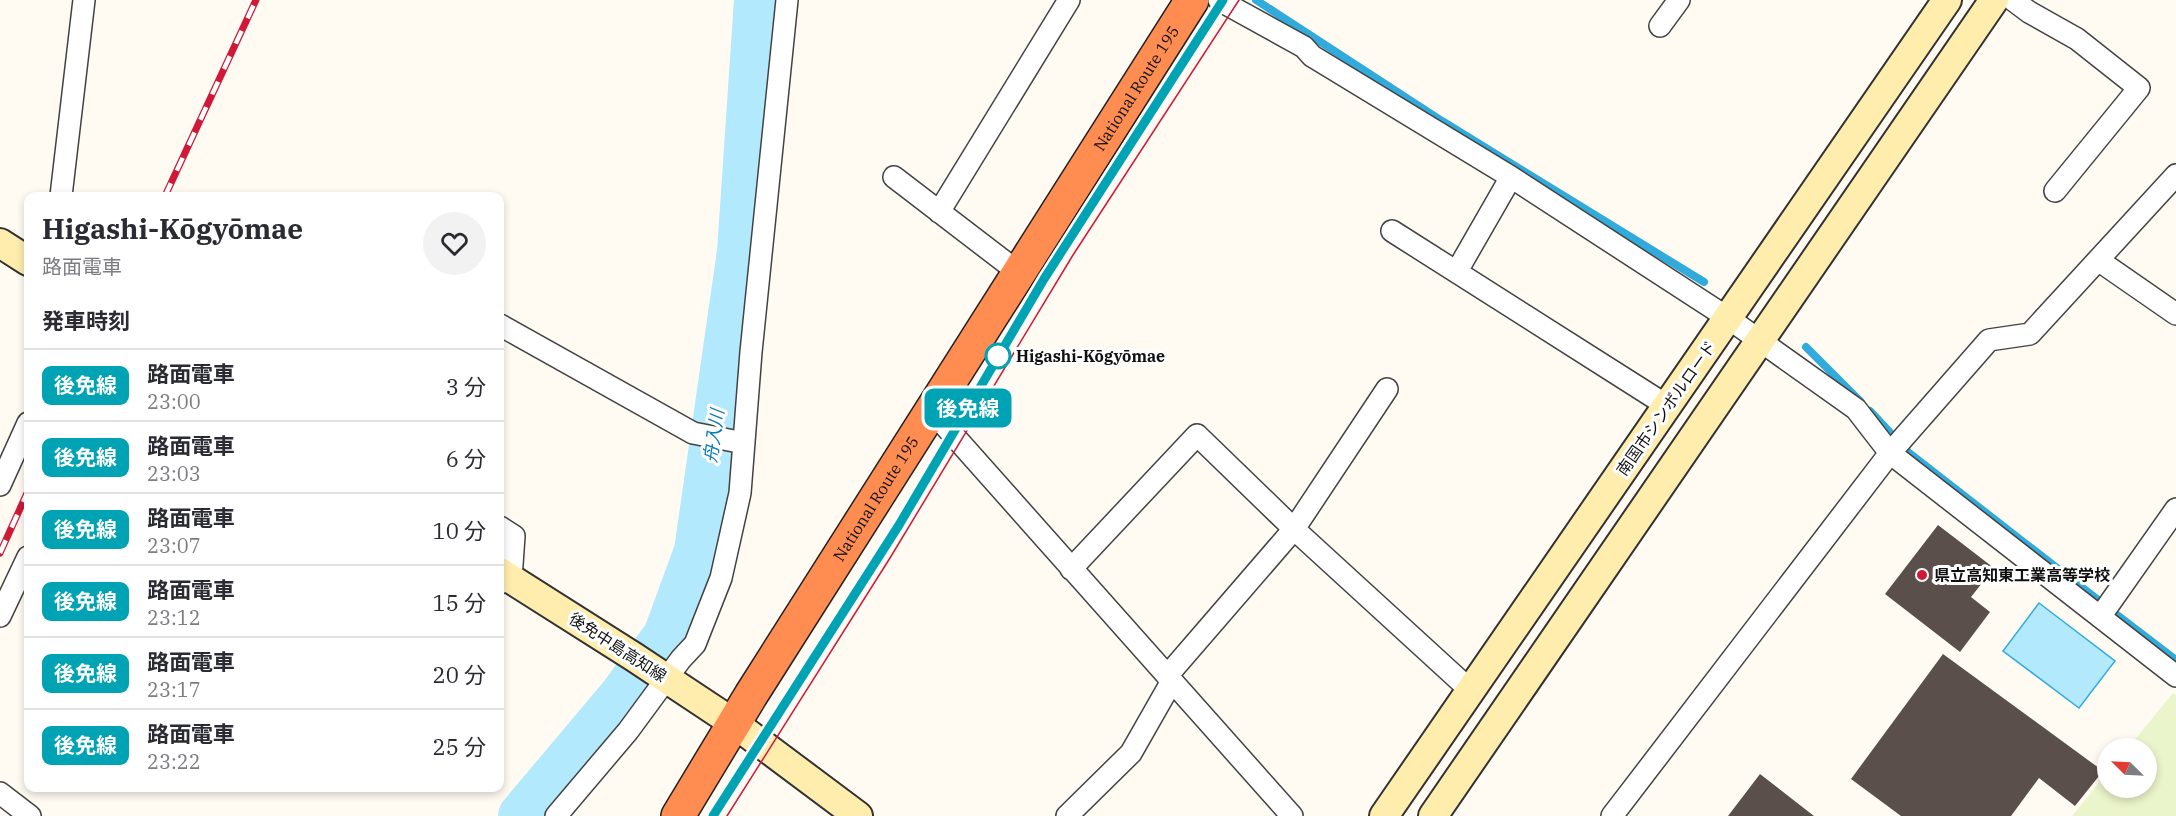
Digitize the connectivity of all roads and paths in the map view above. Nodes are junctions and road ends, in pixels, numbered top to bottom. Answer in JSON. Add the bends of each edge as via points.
{"nodes":[{"id":1,"x":787,"y":0,"type":"edge"},
{"id":2,"x":1069,"y":0,"type":"edge"},
{"id":3,"x":1192,"y":0,"type":"edge"},
{"id":4,"x":1219,"y":0,"type":"edge"},
{"id":5,"x":1679,"y":0,"type":"edge"},
{"id":6,"x":1947,"y":0,"type":"edge"},
{"id":7,"x":1994,"y":0,"type":"edge"},
{"id":8,"x":2013,"y":0,"type":"edge"},
{"id":9,"x":80,"y":2,"type":"edge"},
{"id":10,"x":1660,"y":26,"type":"dead end"},
{"id":11,"x":2176,"y":175,"type":"edge"},
{"id":12,"x":894,"y":177,"type":"dead end"},
{"id":13,"x":1511,"y":177,"type":"junction"},
{"id":14,"x":2055,"y":191,"type":"dead end"},
{"id":15,"x":61,"y":192,"type":"edge"},
{"id":16,"x":939,"y":212,"type":"junction"},
{"id":17,"x":1392,"y":231,"type":"dead end"},
{"id":18,"x":0,"y":243,"type":"edge"},
{"id":19,"x":24,"y":258,"type":"edge"},
{"id":20,"x":2098,"y":260,"type":"junction"},
{"id":21,"x":1456,"y":271,"type":"junction"},
{"id":22,"x":1018,"y":272,"type":"junction"},
{"id":23,"x":2176,"y":314,"type":"edge"},
{"id":24,"x":1728,"y":318,"type":"junction"},
{"id":25,"x":504,"y":327,"type":"edge"},
{"id":26,"x":1760,"y":341,"type":"junction"},
{"id":27,"x":1387,"y":388,"type":"dead end"},
{"id":28,"x":1666,"y":407,"type":"junction"},
{"id":29,"x":931,"y":410,"type":"junction"},
{"id":30,"x":24,"y":432,"type":"edge"},
{"id":31,"x":744,"y":444,"type":"junction"},
{"id":32,"x":1890,"y":453,"type":"junction"},
{"id":33,"x":0,"y":485,"type":"edge"},
{"id":34,"x":2176,"y":509,"type":"edge"},
{"id":35,"x":1294,"y":529,"type":"junction"},
{"id":36,"x":504,"y":530,"type":"edge"},
{"id":37,"x":24,"y":565,"type":"edge"},
{"id":38,"x":1071,"y":569,"type":"junction"},
{"id":39,"x":504,"y":574,"type":"edge"},
{"id":40,"x":504,"y":579,"type":"edge"},
{"id":41,"x":0,"y":616,"type":"edge"},
{"id":42,"x":2100,"y":617,"type":"junction"},
{"id":43,"x":663,"y":676,"type":"junction"},
{"id":44,"x":2176,"y":676,"type":"edge"},
{"id":45,"x":1169,"y":679,"type":"junction"},
{"id":46,"x":1470,"y":690,"type":"junction"},
{"id":47,"x":735,"y":724,"type":"junction"},
{"id":48,"x":0,"y":793,"type":"edge"},
{"id":49,"x":30,"y":816,"type":"edge"},
{"id":50,"x":556,"y":816,"type":"edge"},
{"id":51,"x":678,"y":816,"type":"edge"},
{"id":52,"x":858,"y":816,"type":"edge"},
{"id":53,"x":1067,"y":816,"type":"edge"},
{"id":54,"x":1292,"y":816,"type":"edge"},
{"id":55,"x":1384,"y":816,"type":"edge"},
{"id":56,"x":1432,"y":816,"type":"edge"},
{"id":57,"x":1612,"y":816,"type":"edge"}],
"edges":[{"from":1,"to":31,"type":"street"},
{"from":2,"to":16,"type":"street"},
{"from":3,"to":22,"type":"highway","name":"National Route 195"},
{"from":4,"to":13,"type":"street","via":[[1304,47],[1312,56]]},
{"from":5,"to":10,"type":"street"},
{"from":6,"to":24,"type":"street","name":"南国市シンボルロード"},
{"from":7,"to":26,"type":"street"},
{"from":8,"to":14,"type":"street","via":[[2077,39],[2139,88]]},
{"from":9,"to":15,"type":"street"},
{"from":11,"to":20,"type":"street"},
{"from":12,"to":16,"type":"street"},
{"from":13,"to":21,"type":"street"},
{"from":13,"to":24,"type":"street"},
{"from":16,"to":22,"type":"street"},
{"from":17,"to":21,"type":"street"},
{"from":18,"to":19,"type":"street"},
{"from":20,"to":23,"type":"street"},
{"from":20,"to":32,"type":"street","via":[[2030,334],[1989,340]]},
{"from":21,"to":28,"type":"street"},
{"from":22,"to":29,"type":"highway","name":"National Route 195"},
{"from":24,"to":26,"type":"street"},
{"from":24,"to":28,"type":"street","name":"南国市シンボルロード"},
{"from":25,"to":31,"type":"street","via":[[693,433]]},
{"from":26,"to":32,"type":"street","via":[[1856,409]]},
{"from":26,"to":56,"type":"street"},
{"from":27,"to":35,"type":"street"},
{"from":28,"to":46,"type":"street","name":"南国市シンボルロード"},
{"from":29,"to":38,"type":"street"},
{"from":29,"to":47,"type":"highway","name":"National Route 195"},
{"from":30,"to":33,"type":"street"},
{"from":31,"to":43,"type":"street","via":[[740,494],[721,578],[695,644]]},
{"from":32,"to":42,"type":"street"},
{"from":32,"to":57,"type":"street"},
{"from":34,"to":42,"type":"street"},
{"from":35,"to":38,"type":"street","via":[[1197,435]]},
{"from":35,"to":45,"type":"street"},
{"from":35,"to":46,"type":"street"},
{"from":36,"to":39,"type":"street","via":[[514,536]]},
{"from":37,"to":41,"type":"street"},
{"from":38,"to":45,"type":"street"},
{"from":40,"to":43,"type":"street","name":"後免中島高知線"},
{"from":42,"to":44,"type":"street"},
{"from":43,"to":47,"type":"street","name":"後免中島高知線"},
{"from":43,"to":50,"type":"street","via":[[628,731]]},
{"from":45,"to":53,"type":"street","via":[[1131,753]]},
{"from":45,"to":54,"type":"street"},
{"from":46,"to":55,"type":"street","name":"南国市シンボルロード"},
{"from":47,"to":51,"type":"highway","name":"National Route 195"},
{"from":47,"to":52,"type":"street","name":"後免中島高知線"},
{"from":48,"to":49,"type":"street"}]}
